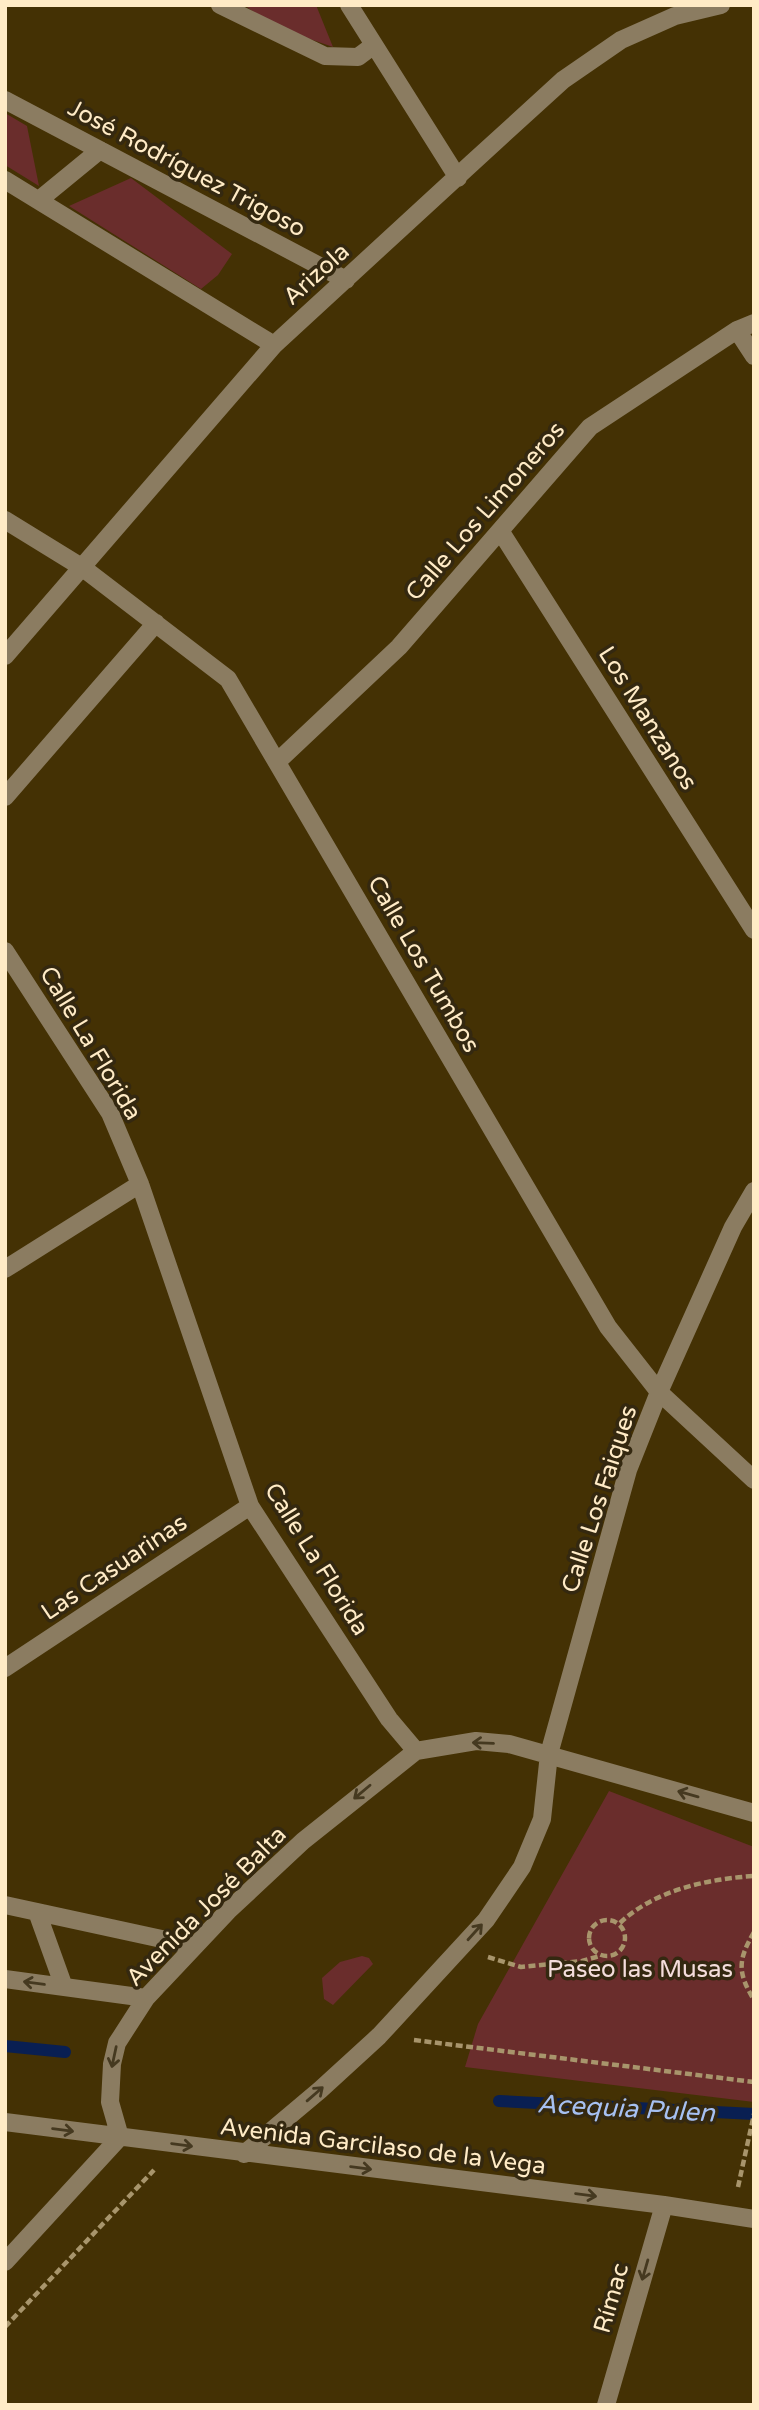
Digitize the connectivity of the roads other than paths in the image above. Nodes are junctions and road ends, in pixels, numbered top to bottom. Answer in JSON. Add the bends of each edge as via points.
{"nodes":[{"id":1,"x":220,"y":5,"type":"edge"},
{"id":2,"x":349,"y":5,"type":"edge"},
{"id":3,"x":721,"y":5,"type":"edge"},
{"id":4,"x":374,"y":45,"type":"junction"},
{"id":5,"x":5,"y":100,"type":"edge"},
{"id":6,"x":100,"y":150,"type":"junction"},
{"id":7,"x":458,"y":178,"type":"junction"},
{"id":8,"x":5,"y":180,"type":"edge"},
{"id":9,"x":39,"y":200,"type":"junction"},
{"id":10,"x":346,"y":280,"type":"junction"},
{"id":11,"x":746,"y":326,"type":"edge"},
{"id":12,"x":274,"y":345,"type":"junction"},
{"id":13,"x":754,"y":356,"type":"edge"},
{"id":14,"x":5,"y":520,"type":"edge"},
{"id":15,"x":501,"y":532,"type":"junction"},
{"id":16,"x":83,"y":568,"type":"junction"},
{"id":17,"x":156,"y":623,"type":"junction"},
{"id":18,"x":5,"y":656,"type":"edge"},
{"id":19,"x":278,"y":761,"type":"junction"},
{"id":20,"x":5,"y":797,"type":"edge"},
{"id":21,"x":754,"y":930,"type":"edge"},
{"id":22,"x":5,"y":951,"type":"edge"},
{"id":23,"x":140,"y":1184,"type":"junction"},
{"id":24,"x":754,"y":1191,"type":"edge"},
{"id":25,"x":5,"y":1269,"type":"edge"},
{"id":26,"x":659,"y":1392,"type":"junction"},
{"id":27,"x":754,"y":1480,"type":"edge"},
{"id":28,"x":250,"y":1506,"type":"junction"},
{"id":29,"x":5,"y":1668,"type":"edge"},
{"id":30,"x":416,"y":1751,"type":"junction"},
{"id":31,"x":549,"y":1754,"type":"junction"},
{"id":32,"x":754,"y":1813,"type":"edge"},
{"id":33,"x":5,"y":1905,"type":"edge"},
{"id":34,"x":37,"y":1912,"type":"junction"},
{"id":35,"x":194,"y":1946,"type":"junction"},
{"id":36,"x":5,"y":1979,"type":"edge"},
{"id":37,"x":64,"y":1987,"type":"junction"},
{"id":38,"x":146,"y":1998,"type":"junction"},
{"id":39,"x":5,"y":2122,"type":"edge"},
{"id":40,"x":120,"y":2137,"type":"junction"},
{"id":41,"x":244,"y":2154,"type":"junction"},
{"id":42,"x":664,"y":2204,"type":"junction"},
{"id":43,"x":754,"y":2219,"type":"edge"},
{"id":44,"x":5,"y":2262,"type":"edge"},
{"id":45,"x":606,"y":2405,"type":"edge"}],
"edges":[{"from":1,"to":4,"type":"street","via":[[325,56],[358,57]]},
{"from":2,"to":4,"type":"street"},
{"from":3,"to":7,"type":"street","name":"Arizola","via":[[676,16],[621,40],[564,80]]},
{"from":4,"to":7,"type":"street"},
{"from":5,"to":6,"type":"street","name":"José Rodríguez Trigoso"},
{"from":6,"to":9,"type":"street"},
{"from":6,"to":10,"type":"street","name":"José Rodríguez Trigoso"},
{"from":7,"to":10,"type":"street","name":"Arizola"},
{"from":8,"to":9,"type":"street"},
{"from":9,"to":12,"type":"street"},
{"from":10,"to":12,"type":"street","name":"Arizola"},
{"from":11,"to":13,"type":"street"},
{"from":11,"to":15,"type":"street","name":"Calle Los Limoneros","via":[[590,427]]},
{"from":12,"to":16,"type":"street","name":"Arizola"},
{"from":14,"to":16,"type":"street","name":"Calle Los Tumbos"},
{"from":15,"to":19,"type":"street","name":"Calle Los Limoneros","via":[[398,647]]},
{"from":15,"to":21,"type":"street","name":"Los Manzanos"},
{"from":16,"to":17,"type":"street","name":"Calle Los Tumbos"},
{"from":16,"to":18,"type":"street","name":"Arizola"},
{"from":17,"to":19,"type":"street","name":"Calle Los Tumbos","via":[[228,679]]},
{"from":17,"to":20,"type":"street"},
{"from":19,"to":26,"type":"street","name":"Calle Los Tumbos","via":[[608,1327]]},
{"from":22,"to":23,"type":"street","name":"Calle La Florida","via":[[110,1113]]},
{"from":23,"to":25,"type":"street"},
{"from":23,"to":28,"type":"street","name":"Calle La Florida"},
{"from":24,"to":26,"type":"street","name":"Calle Los Faiques","via":[[733,1227]]},
{"from":26,"to":27,"type":"street","name":"Calle Los Tumbos"},
{"from":26,"to":31,"type":"street","name":"Calle Los Faiques","via":[[628,1470]]},
{"from":28,"to":29,"type":"street","name":"Las Casuarinas"},
{"from":28,"to":30,"type":"street","name":"Calle La Florida","via":[[389,1719]]},
{"from":31,"to":30,"type":"street","one_way":true,"via":[[476,1741]]},
{"from":30,"to":35,"type":"street","name":"Avenida José Balta","one_way":true,"via":[[303,1841]]},
{"from":32,"to":31,"type":"street","one_way":true},
{"from":41,"to":31,"type":"street","one_way":true,"via":[[379,2036],[486,1920],[522,1867],[542,1819]]},
{"from":33,"to":34,"type":"street"},
{"from":34,"to":35,"type":"street"},
{"from":34,"to":37,"type":"street"},
{"from":35,"to":38,"type":"street","name":"Avenida José Balta"},
{"from":37,"to":36,"type":"street","one_way":true},
{"from":37,"to":38,"type":"street"},
{"from":38,"to":40,"type":"street","name":"Avenida José Balta","one_way":true,"via":[[117,2043],[111,2064],[110,2102]]},
{"from":39,"to":40,"type":"street","name":"Avenida Garcilaso de la Vega","one_way":true},
{"from":40,"to":41,"type":"street","name":"Avenida Garcilaso de la Vega","one_way":true},
{"from":40,"to":44,"type":"street"},
{"from":41,"to":42,"type":"street","name":"Avenida Garcilaso de la Vega","one_way":true},
{"from":42,"to":43,"type":"street","name":"Avenida Garcilaso de la Vega"},
{"from":42,"to":45,"type":"street","name":"Rímac","one_way":true}]}
